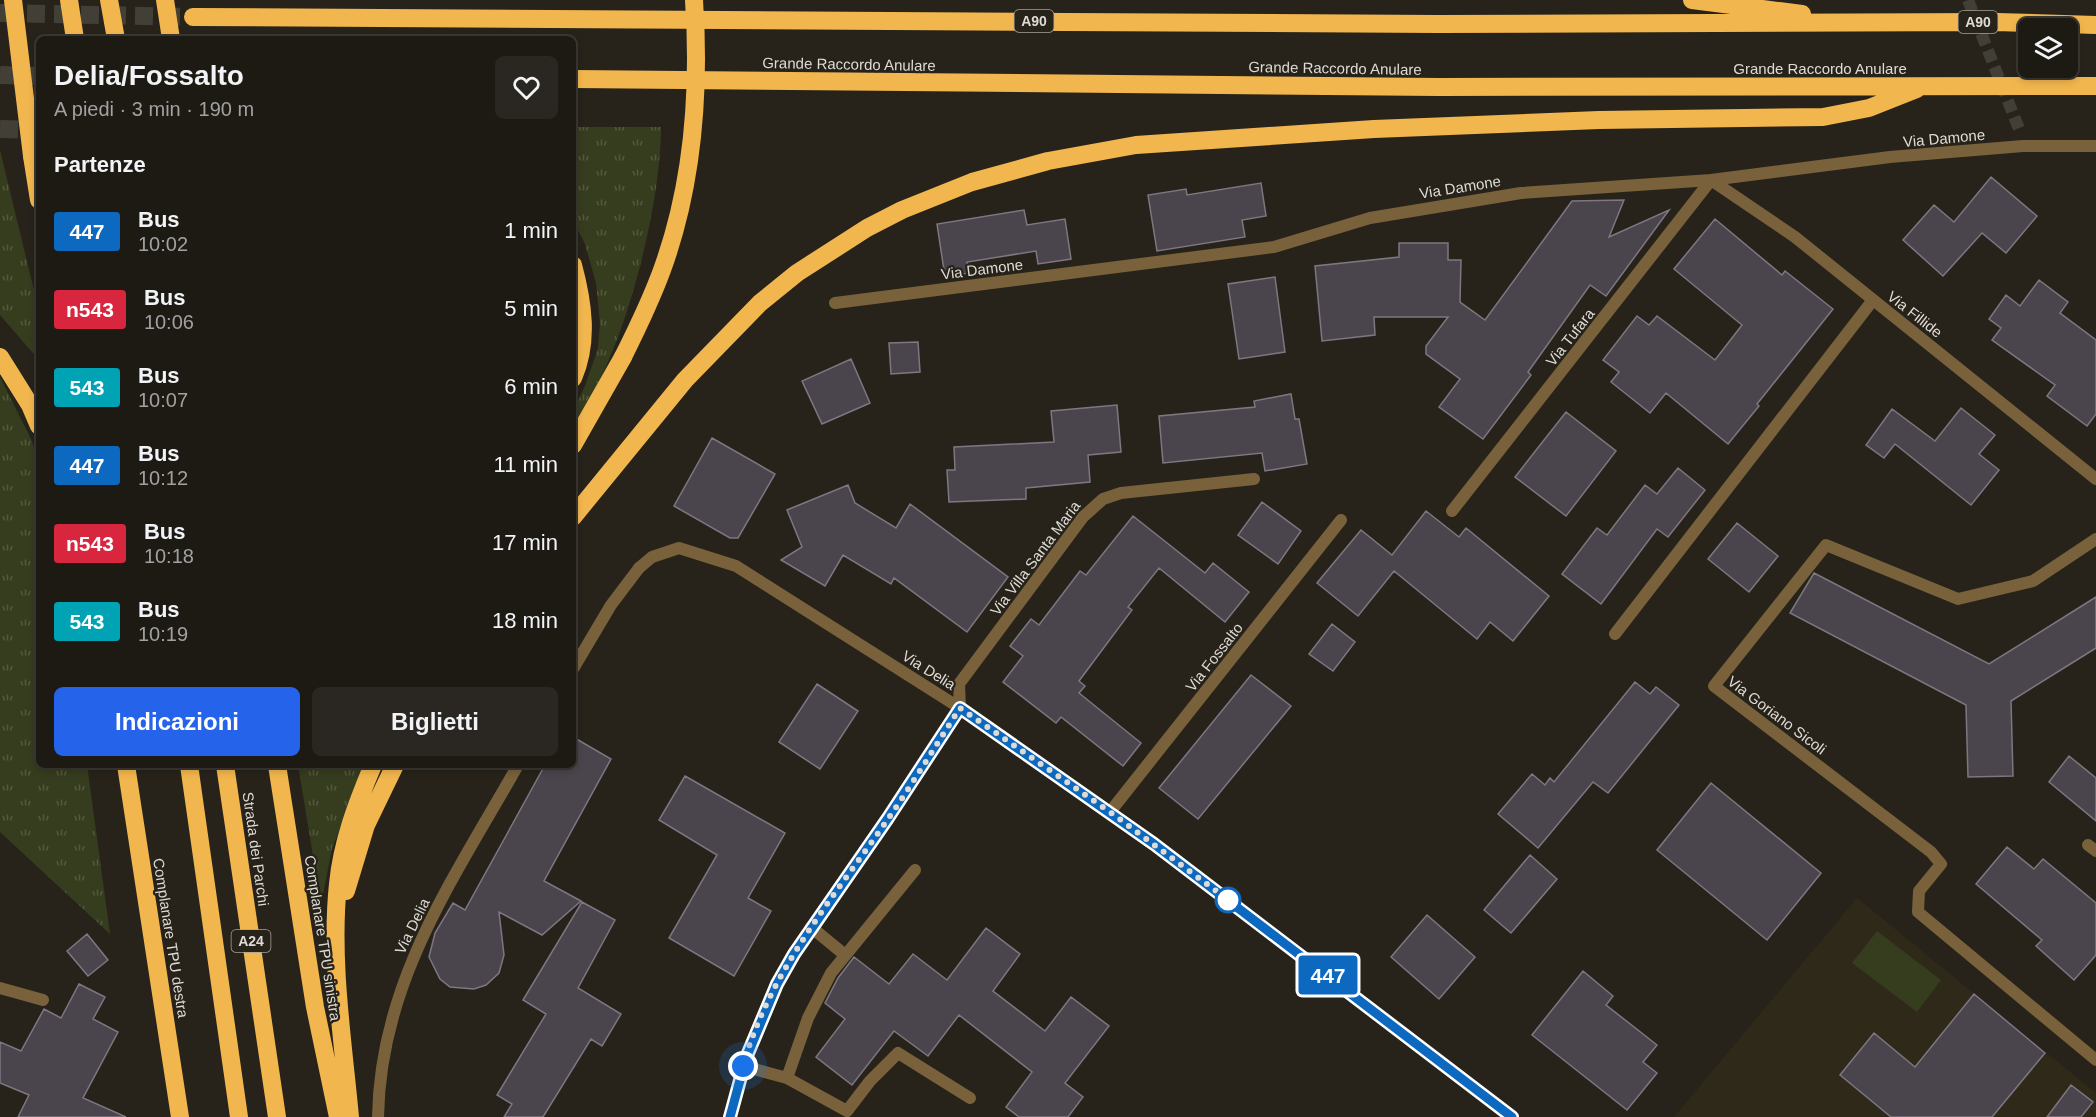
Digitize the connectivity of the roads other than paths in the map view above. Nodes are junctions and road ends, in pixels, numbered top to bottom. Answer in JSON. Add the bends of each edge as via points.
{"nodes":[{"id":1,"x":13,"y":0,"type":"edge"},
{"id":2,"x":69,"y":0,"type":"edge"},
{"id":3,"x":109,"y":0,"type":"edge"},
{"id":4,"x":165,"y":0,"type":"edge"},
{"id":5,"x":694,"y":0,"type":"edge"},
{"id":6,"x":1692,"y":0,"type":"edge"},
{"id":7,"x":193,"y":17,"type":"tunnel mouth"},
{"id":8,"x":1875,"y":24,"type":"junction"},
{"id":9,"x":2096,"y":25,"type":"edge"},
{"id":10,"x":75,"y":36,"type":"edge"},
{"id":11,"x":115,"y":36,"type":"edge"},
{"id":12,"x":171,"y":36,"type":"edge"},
{"id":13,"x":576,"y":79,"type":"edge"},
{"id":14,"x":1927,"y":85,"type":"junction"},
{"id":15,"x":2096,"y":86,"type":"edge"},
{"id":16,"x":2096,"y":147,"type":"edge"},
{"id":17,"x":1711,"y":180,"type":"junction"},
{"id":18,"x":36,"y":181,"type":"edge"},
{"id":19,"x":576,"y":276,"type":"edge"},
{"id":20,"x":1873,"y":300,"type":"junction"},
{"id":21,"x":835,"y":303,"type":"dead end"},
{"id":22,"x":0,"y":357,"type":"edge"},
{"id":23,"x":576,"y":365,"type":"edge"},
{"id":24,"x":36,"y":419,"type":"edge"},
{"id":25,"x":576,"y":440,"type":"edge"},
{"id":26,"x":1254,"y":478,"type":"dead end"},
{"id":27,"x":2096,"y":479,"type":"edge"},
{"id":28,"x":1452,"y":511,"type":"dead end"},
{"id":29,"x":576,"y":513,"type":"edge"},
{"id":30,"x":1341,"y":520,"type":"dead end"},
{"id":31,"x":2096,"y":539,"type":"edge"},
{"id":32,"x":1615,"y":634,"type":"dead end"},
{"id":33,"x":576,"y":664,"type":"edge"},
{"id":34,"x":960,"y":708,"type":"junction"},
{"id":35,"x":126,"y":768,"type":"edge"},
{"id":36,"x":189,"y":768,"type":"edge"},
{"id":37,"x":225,"y":768,"type":"edge"},
{"id":38,"x":277,"y":768,"type":"edge"},
{"id":39,"x":372,"y":768,"type":"edge"},
{"id":40,"x":394,"y":768,"type":"edge"},
{"id":41,"x":516,"y":768,"type":"edge"},
{"id":42,"x":1110,"y":812,"type":"junction"},
{"id":43,"x":915,"y":870,"type":"dead end"},
{"id":44,"x":336,"y":927,"type":"junction"},
{"id":45,"x":811,"y":927,"type":"junction"},
{"id":46,"x":846,"y":955,"type":"junction"},
{"id":47,"x":0,"y":988,"type":"edge"},
{"id":48,"x":43,"y":1000,"type":"dead end"},
{"id":49,"x":2096,"y":1060,"type":"edge"},
{"id":50,"x":743,"y":1066,"type":"junction"},
{"id":51,"x":787,"y":1078,"type":"junction"},
{"id":52,"x":969,"y":1098,"type":"dead end"},
{"id":53,"x":180,"y":1117,"type":"edge"},
{"id":54,"x":239,"y":1117,"type":"edge"},
{"id":55,"x":277,"y":1117,"type":"edge"},
{"id":56,"x":338,"y":1117,"type":"edge"},
{"id":57,"x":350,"y":1117,"type":"edge"},
{"id":58,"x":378,"y":1117,"type":"edge"},
{"id":59,"x":730,"y":1117,"type":"edge"},
{"id":60,"x":1512,"y":1117,"type":"edge"}],
"edges":[{"from":1,"to":18,"type":"highway","bridge":true},
{"from":2,"to":10,"type":"highway","bridge":true},
{"from":3,"to":11,"type":"highway","bridge":true},
{"from":4,"to":12,"type":"highway","bridge":true},
{"from":5,"to":25,"type":"highway","bridge":true,"via":[[696,94],[681,201],[662,270],[623,357]]},
{"from":6,"to":8,"type":"highway"},
{"from":7,"to":8,"type":"highway","number":"A90"},
{"from":8,"to":9,"type":"highway","number":"A90"},
{"from":13,"to":14,"type":"highway","name":"Grande Raccordo Anulare","via":[[1439,87]]},
{"from":14,"to":15,"type":"highway","name":"Grande Raccordo Anulare"},
{"from":14,"to":29,"type":"highway","via":[[1869,108],[1823,117],[1374,129],[1136,145],[1048,161],[972,182],[867,228],[797,273],[760,303],[685,381]]},
{"from":16,"to":17,"type":"street","name":"Via Damone","via":[[2022,140]]},
{"from":17,"to":20,"type":"street","name":"Via Fillide","via":[[1795,237]]},
{"from":17,"to":21,"type":"street","name":"Via Damone","via":[[1521,193],[1370,218],[1274,247]]},
{"from":17,"to":28,"type":"street","name":"Via Tufara"},
{"from":19,"to":23,"type":"highway","via":[[582,298],[583,336]]},
{"from":20,"to":27,"type":"street","name":"Via Fillide"},
{"from":20,"to":32,"type":"street"},
{"from":22,"to":24,"type":"highway"},
{"from":26,"to":34,"type":"street","name":"Via Villa Santa Maria","via":[[1120,493],[1097,503],[959,684]]},
{"from":30,"to":42,"type":"street","name":"Via Fossalto"},
{"from":31,"to":49,"type":"street","name":"Via Goriano Sicoli","via":[[2033,581],[1958,599],[1826,544],[1714,686],[1930,852],[1941,864],[1919,891],[1918,912]]},
{"from":33,"to":34,"type":"street","name":"Via Delia","via":[[610,605],[639,568],[659,554],[679,548],[736,566]]},
{"from":34,"to":42,"type":"street","name":"Via Delia"},
{"from":34,"to":45,"type":"street"},
{"from":35,"to":53,"type":"highway","name":"Complanare TPU destra"},
{"from":36,"to":54,"type":"highway","number":"A24"},
{"from":37,"to":55,"type":"highway","name":"Strada dei Parchi","number":"A24"},
{"from":38,"to":56,"type":"highway","name":"Complanare TPU sinistra","via":[[315,1007]]},
{"from":39,"to":44,"type":"highway","via":[[343,854]]},
{"from":40,"to":44,"type":"highway","via":[[366,825]]},
{"from":41,"to":58,"type":"street","name":"Via Delia","via":[[431,918],[411,961],[382,1050]]},
{"from":42,"to":60,"type":"street","name":"Via Delia"},
{"from":43,"to":46,"type":"street"},
{"from":44,"to":57,"type":"highway"},
{"from":45,"to":46,"type":"street"},
{"from":45,"to":50,"type":"street","via":[[777,984]]},
{"from":46,"to":51,"type":"street","via":[[831,973],[808,1018]]},
{"from":47,"to":48,"type":"street"},
{"from":50,"to":51,"type":"street"},
{"from":50,"to":59,"type":"street"},
{"from":51,"to":52,"type":"street","via":[[847,1111],[898,1053]]}]}
